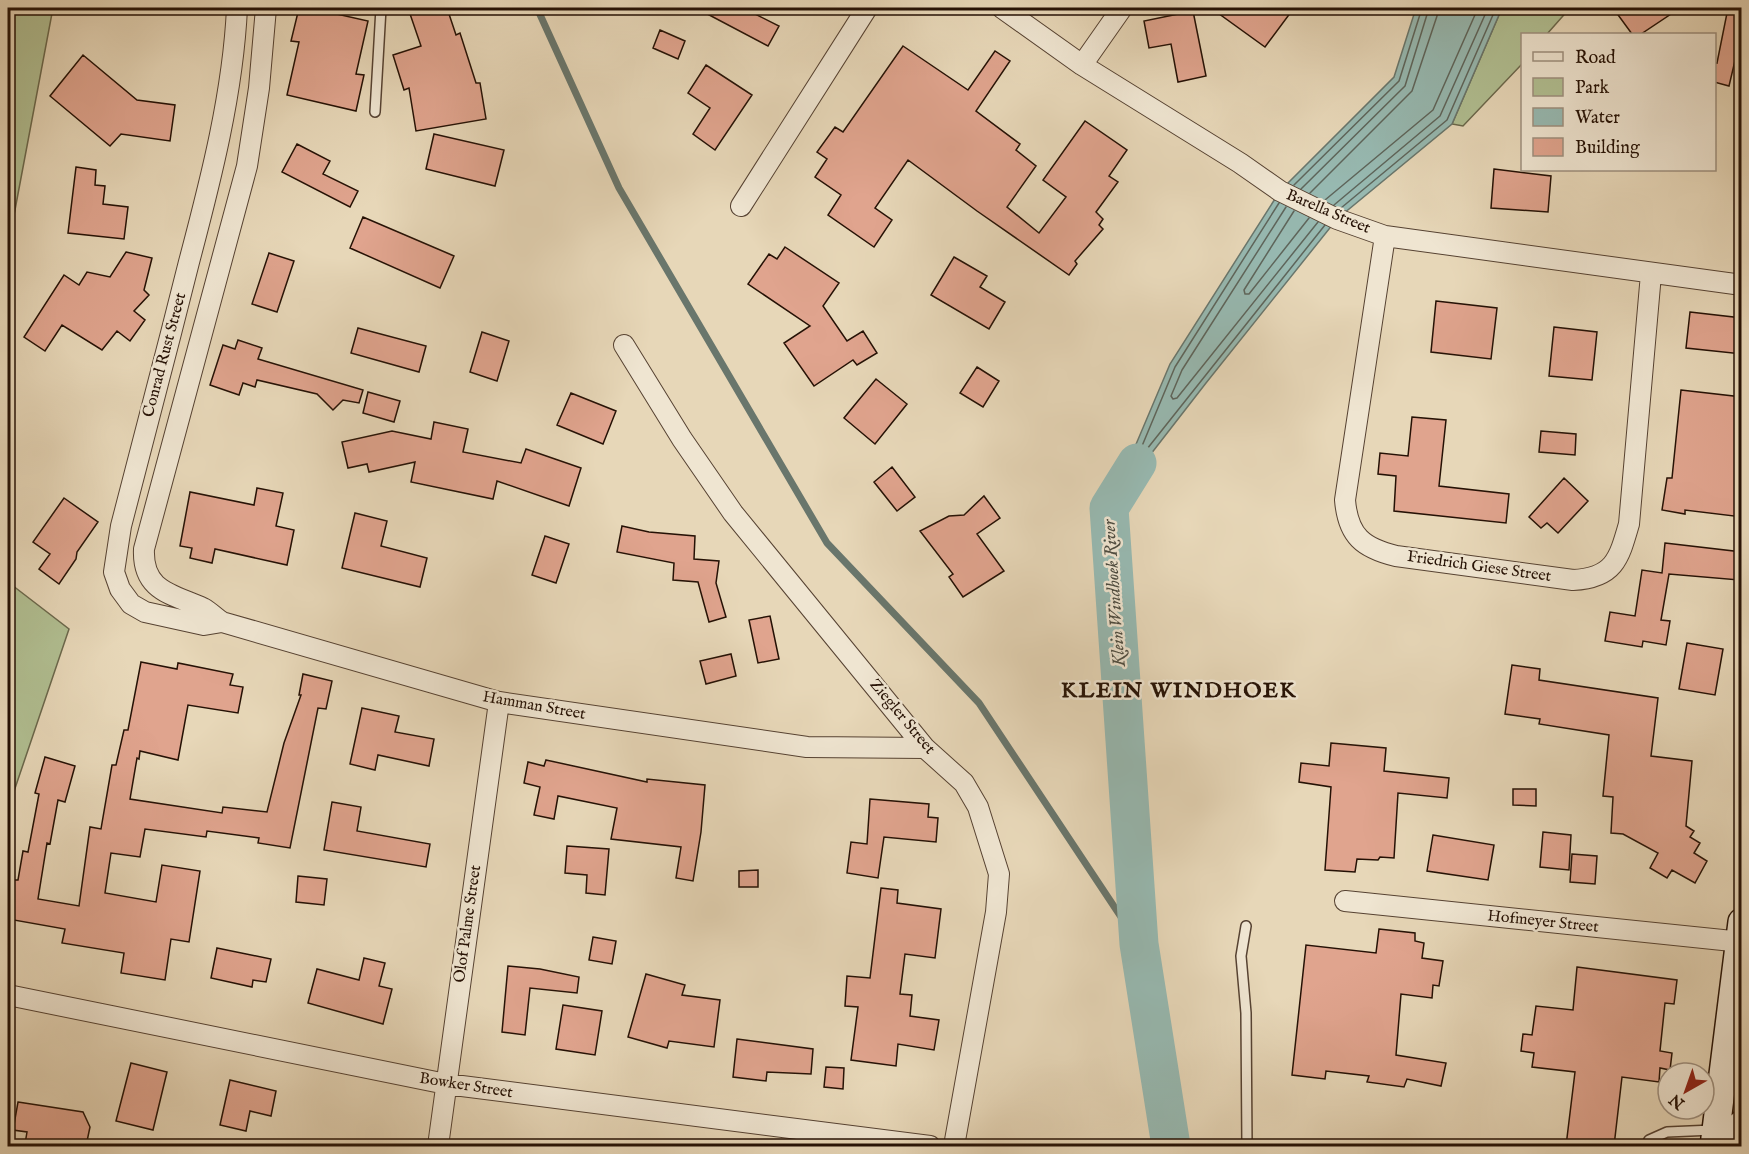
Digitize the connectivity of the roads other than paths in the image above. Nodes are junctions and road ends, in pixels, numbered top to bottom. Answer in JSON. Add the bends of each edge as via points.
{"nodes":[{"id":1,"x":237,"y":8,"type":"edge"},
{"id":2,"x":266,"y":8,"type":"edge"},
{"id":3,"x":381,"y":8,"type":"edge"},
{"id":4,"x":867,"y":8,"type":"edge"},
{"id":5,"x":1002,"y":8,"type":"edge"},
{"id":6,"x":1122,"y":8,"type":"edge"},
{"id":7,"x":1082,"y":65,"type":"junction"},
{"id":8,"x":375,"y":112,"type":"dead end"},
{"id":9,"x":741,"y":206,"type":"dead end"},
{"id":10,"x":1385,"y":236,"type":"junction"},
{"id":11,"x":1651,"y":274,"type":"junction"},
{"id":12,"x":1742,"y":285,"type":"edge"},
{"id":13,"x":624,"y":345,"type":"dead end"},
{"id":14,"x":159,"y":589,"type":"joint"},
{"id":15,"x":222,"y":622,"type":"junction"},
{"id":16,"x":499,"y":702,"type":"junction"},
{"id":17,"x":925,"y":748,"type":"junction"},
{"id":18,"x":1346,"y":901,"type":"dead end"},
{"id":19,"x":1246,"y":926,"type":"dead end"},
{"id":20,"x":1741,"y":935,"type":"edge"},
{"id":21,"x":8,"y":995,"type":"edge"},
{"id":22,"x":446,"y":1084,"type":"junction"},
{"id":23,"x":1724,"y":1133,"type":"edge"},
{"id":24,"x":438,"y":1146,"type":"edge"},
{"id":25,"x":930,"y":1146,"type":"edge"},
{"id":26,"x":954,"y":1146,"type":"edge"},
{"id":27,"x":1247,"y":1146,"type":"edge"},
{"id":28,"x":1646,"y":1146,"type":"edge"},
{"id":29,"x":1739,"y":1146,"type":"edge"}],
"edges":[{"from":1,"to":15,"type":"street","name":"Conrad Rust Street","via":[[226,101],[205,200],[121,525],[114,572],[120,590],[131,604],[145,612],[204,625]]},
{"from":2,"to":14,"type":"street","name":"Conrad Rust Street","via":[[247,166],[144,549],[148,575]]},
{"from":3,"to":8,"type":"lane"},
{"from":4,"to":9,"type":"street"},
{"from":5,"to":7,"type":"street","name":"Barella Street"},
{"from":6,"to":7,"type":"street"},
{"from":7,"to":10,"type":"street","name":"Barella Street","via":[[1280,191],[1337,219]]},
{"from":10,"to":11,"type":"street","name":"Barella Street"},
{"from":10,"to":11,"type":"street","name":"Friedrich Giese Street","via":[[1345,500],[1347,517],[1359,538],[1374,551],[1396,556],[1574,580],[1592,579],[1609,569],[1621,552],[1629,524]]},
{"from":11,"to":12,"type":"street","name":"Barella Street"},
{"from":13,"to":17,"type":"street","name":"Ziegler Street","via":[[733,513]]},
{"from":14,"to":15,"type":"street","name":"Hamman Street","via":[[204,609]]},
{"from":15,"to":16,"type":"street","name":"Hamman Street"},
{"from":16,"to":17,"type":"street","name":"Hamman Street","via":[[807,747]]},
{"from":16,"to":22,"type":"street","name":"Olof Palme Street"},
{"from":17,"to":26,"type":"street","name":"Ziegler Street","via":[[964,783],[989,838],[999,874],[996,912]]},
{"from":18,"to":20,"type":"street","name":"Hofmeyer Street"},
{"from":19,"to":27,"type":"lane","via":[[1241,956],[1246,1013]]},
{"from":20,"to":23,"type":"main road"},
{"from":21,"to":22,"type":"street","name":"Bowker Street"},
{"from":22,"to":24,"type":"street","name":"Olof Palme Street"},
{"from":22,"to":25,"type":"street","name":"Bowker Street"},
{"from":23,"to":28,"type":"lane","via":[[1667,1132],[1649,1140]]},
{"from":23,"to":29,"type":"main road"}]}
